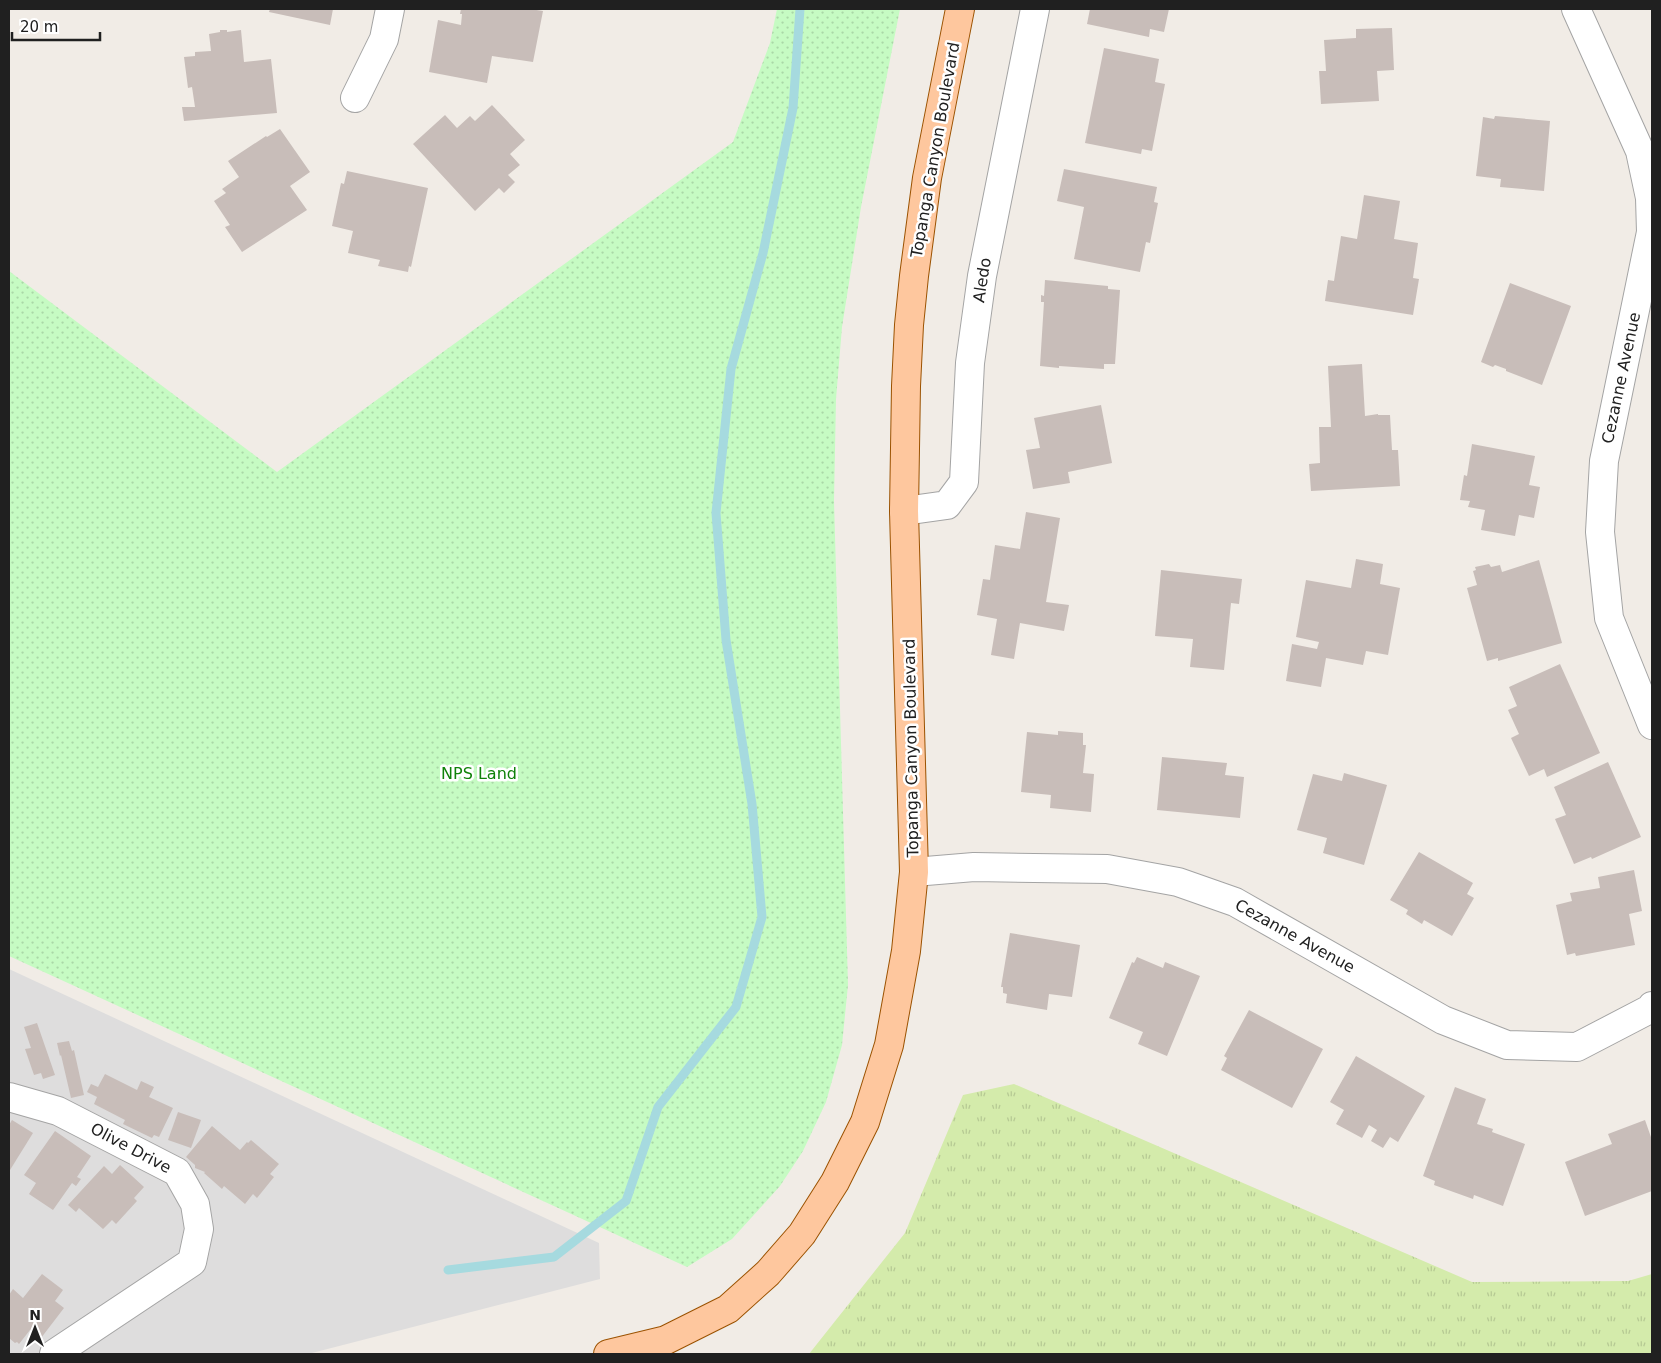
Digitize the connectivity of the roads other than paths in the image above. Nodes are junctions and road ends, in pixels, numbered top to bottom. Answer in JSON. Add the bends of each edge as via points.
{"nodes":[{"id":1,"x":390,"y":9,"type":"edge"},
{"id":2,"x":960,"y":9,"type":"edge"},
{"id":3,"x":1034,"y":9,"type":"edge"},
{"id":4,"x":1576,"y":9,"type":"edge"},
{"id":5,"x":355,"y":98,"type":"dead end"},
{"id":6,"x":904,"y":511,"type":"junction"},
{"id":7,"x":1652,"y":725,"type":"edge"},
{"id":8,"x":914,"y":872,"type":"junction"},
{"id":9,"x":1652,"y":1006,"type":"edge"},
{"id":10,"x":9,"y":1097,"type":"edge"},
{"id":11,"x":54,"y":1354,"type":"edge"},
{"id":12,"x":608,"y":1354,"type":"edge"}],
"edges":[{"from":1,"to":5,"type":"street","via":[[384,39]]},
{"from":2,"to":6,"type":"main road","name":"Topanga Canyon Boulevard","via":[[927,178],[914,276],[906,386]]},
{"from":3,"to":6,"type":"street","name":"Aledo","via":[[982,276],[970,363],[964,482],[947,505]]},
{"from":4,"to":7,"type":"street","name":"Cezanne Avenue","via":[[1640,151],[1650,198],[1651,232],[1604,461],[1600,532],[1609,618]]},
{"from":6,"to":8,"type":"main road","name":"Topanga Canyon Boulevard"},
{"from":8,"to":9,"type":"street","name":"Cezanne Avenue","via":[[974,867],[1107,869],[1178,882],[1236,902],[1443,1020],[1507,1045],[1577,1047]]},
{"from":8,"to":12,"type":"main road","name":"Topanga Canyon Boulevard","via":[[906,951],[889,1045],[865,1122],[836,1182],[796,1240],[768,1273],[728,1309],[666,1340]]},
{"from":10,"to":11,"type":"street","name":"Olive Drive","via":[[58,1111],[177,1172],[195,1204],[199,1230],[192,1262]]}]}
